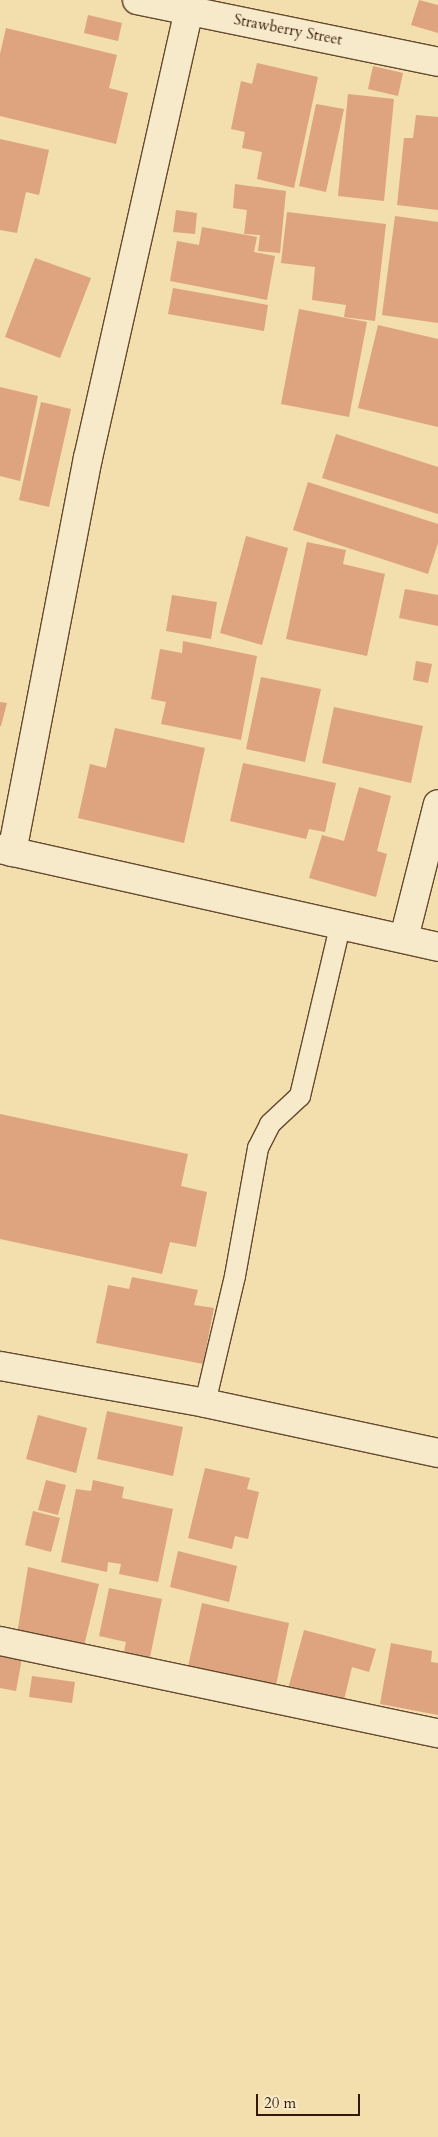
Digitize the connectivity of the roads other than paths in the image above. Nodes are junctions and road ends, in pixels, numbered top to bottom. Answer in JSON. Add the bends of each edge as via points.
{"nodes":[{"id":1,"x":137,"y":0,"type":"edge"},
{"id":2,"x":189,"y":10,"type":"junction"},
{"id":3,"x":245,"y":11,"type":"edge"},
{"id":4,"x":438,"y":62,"type":"edge"},
{"id":5,"x":438,"y":804,"type":"edge"},
{"id":6,"x":6,"y":851,"type":"edge"},
{"id":7,"x":341,"y":923,"type":"junction"},
{"id":8,"x":404,"y":938,"type":"junction"},
{"id":9,"x":438,"y":946,"type":"edge"},
{"id":10,"x":0,"y":1366,"type":"edge"},
{"id":11,"x":205,"y":1403,"type":"junction"},
{"id":12,"x":438,"y":1454,"type":"edge"},
{"id":13,"x":0,"y":1641,"type":"edge"},
{"id":14,"x":438,"y":1733,"type":"edge"}],
"edges":[{"from":1,"to":2,"type":"street","name":"Strawberry Street"},
{"from":2,"to":3,"type":"street","name":"Strawberry Street"},
{"from":2,"to":6,"type":"street","via":[[88,458]]},
{"from":3,"to":4,"type":"street","name":"Strawberry Street"},
{"from":5,"to":8,"type":"street"},
{"from":6,"to":7,"type":"street"},
{"from":7,"to":8,"type":"street"},
{"from":7,"to":11,"type":"lane","via":[[300,1096],[270,1124],[258,1148],[235,1276]]},
{"from":8,"to":9,"type":"street"},
{"from":10,"to":11,"type":"street"},
{"from":11,"to":12,"type":"street"},
{"from":13,"to":14,"type":"street"}]}
